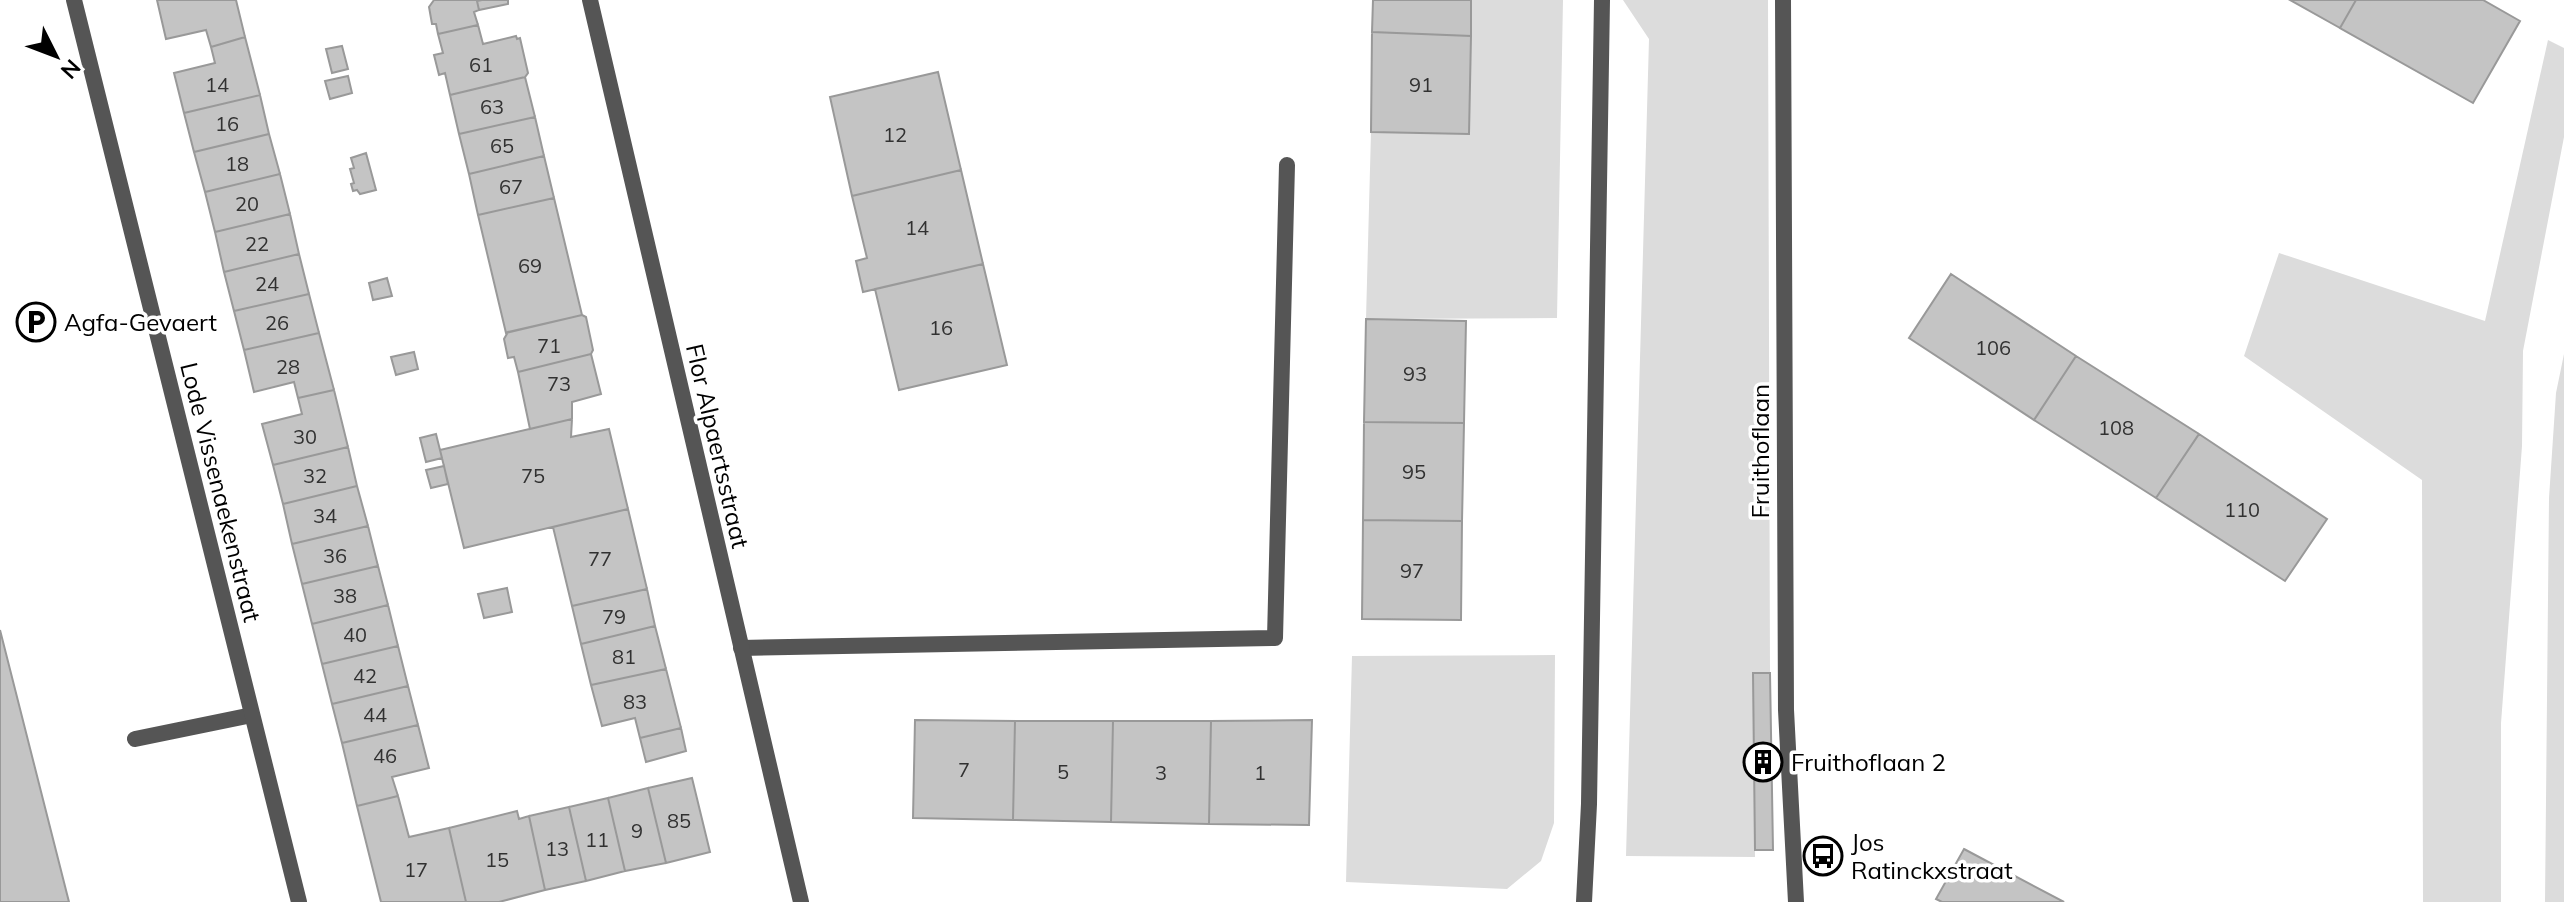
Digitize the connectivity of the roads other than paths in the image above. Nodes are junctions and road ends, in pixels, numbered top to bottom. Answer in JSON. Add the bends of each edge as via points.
{"nodes":[{"id":1,"x":74,"y":0,"type":"edge"},
{"id":2,"x":590,"y":0,"type":"edge"},
{"id":3,"x":1602,"y":0,"type":"edge"},
{"id":4,"x":1783,"y":0,"type":"edge"},
{"id":5,"x":1287,"y":165,"type":"dead end"},
{"id":6,"x":741,"y":648,"type":"junction"},
{"id":7,"x":252,"y":715,"type":"junction"},
{"id":8,"x":135,"y":739,"type":"dead end"},
{"id":9,"x":299,"y":902,"type":"edge"},
{"id":10,"x":801,"y":902,"type":"edge"},
{"id":11,"x":1584,"y":902,"type":"edge"},
{"id":12,"x":1796,"y":902,"type":"edge"}],
"edges":[{"from":1,"to":7,"type":"street","name":"Lode Vissenaekenstraat"},
{"from":2,"to":6,"type":"street","name":"Flor Alpaertsstraat"},
{"from":3,"to":11,"type":"street"},
{"from":4,"to":12,"type":"street","name":"Fruithoflaan","via":[[1786,710]]},
{"from":5,"to":6,"type":"street","via":[[1275,638]]},
{"from":6,"to":10,"type":"street","name":"Flor Alpaertsstraat"},
{"from":7,"to":8,"type":"street"},
{"from":7,"to":9,"type":"street","name":"Lode Vissenaekenstraat"}]}
